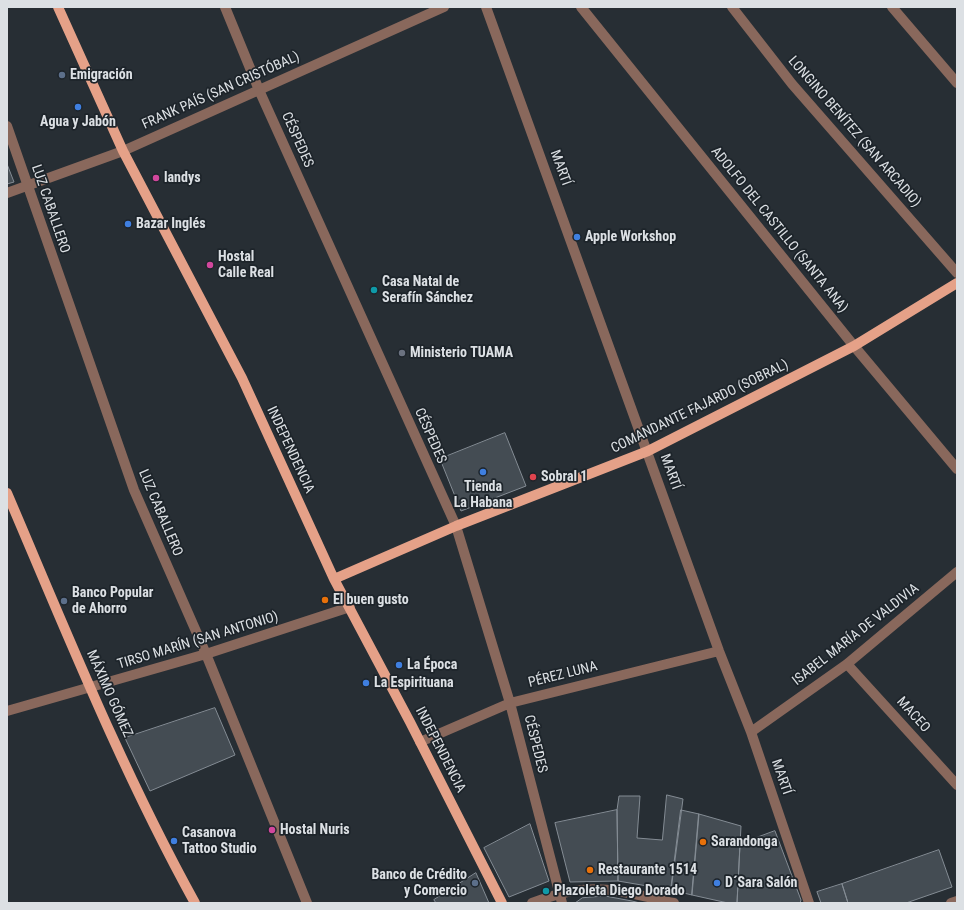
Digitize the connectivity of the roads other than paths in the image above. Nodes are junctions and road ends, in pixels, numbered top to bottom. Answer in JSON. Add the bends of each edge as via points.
{"nodes":[{"id":1,"x":58,"y":7,"type":"edge"},
{"id":2,"x":225,"y":7,"type":"edge"},
{"id":3,"x":444,"y":7,"type":"edge"},
{"id":4,"x":486,"y":7,"type":"edge"},
{"id":5,"x":581,"y":7,"type":"edge"},
{"id":6,"x":732,"y":7,"type":"edge"},
{"id":7,"x":892,"y":7,"type":"edge"},
{"id":8,"x":957,"y":83,"type":"edge"},
{"id":9,"x":259,"y":90,"type":"junction"},
{"id":10,"x":7,"y":126,"type":"edge"},
{"id":11,"x":123,"y":151,"type":"junction"},
{"id":12,"x":27,"y":186,"type":"junction"},
{"id":13,"x":7,"y":193,"type":"edge"},
{"id":14,"x":957,"y":273,"type":"edge"},
{"id":15,"x":957,"y":284,"type":"edge"},
{"id":16,"x":854,"y":346,"type":"junction"},
{"id":17,"x":648,"y":451,"type":"junction"},
{"id":18,"x":953,"y":459,"type":"edge"},
{"id":19,"x":957,"y":470,"type":"edge"},
{"id":20,"x":7,"y":493,"type":"edge"},
{"id":21,"x":456,"y":526,"type":"junction"},
{"id":22,"x":957,"y":572,"type":"edge"},
{"id":23,"x":334,"y":579,"type":"junction"},
{"id":24,"x":350,"y":607,"type":"junction"},
{"id":25,"x":719,"y":651,"type":"junction"},
{"id":26,"x":206,"y":654,"type":"junction"},
{"id":27,"x":848,"y":664,"type":"junction"},
{"id":28,"x":91,"y":688,"type":"junction"},
{"id":29,"x":510,"y":703,"type":"junction"},
{"id":30,"x":7,"y":712,"type":"edge"},
{"id":31,"x":751,"y":732,"type":"junction"},
{"id":32,"x":420,"y":742,"type":"junction"},
{"id":33,"x":957,"y":785,"type":"edge"},
{"id":34,"x":560,"y":898,"type":"edge"},
{"id":35,"x":957,"y":901,"type":"edge"},
{"id":36,"x":195,"y":903,"type":"edge"},
{"id":37,"x":307,"y":903,"type":"edge"},
{"id":38,"x":502,"y":903,"type":"edge"},
{"id":39,"x":532,"y":903,"type":"edge"},
{"id":40,"x":674,"y":903,"type":"edge"},
{"id":41,"x":809,"y":903,"type":"edge"},
{"id":42,"x":951,"y":903,"type":"edge"}],
"edges":[{"from":1,"to":11,"type":"main road","name":"INDEPENDENCIA"},
{"from":2,"to":9,"type":"street","name":"CÉSPEDES"},
{"from":3,"to":9,"type":"street","name":"FRANK PAÍS (SAN CRISTÓBAL)"},
{"from":4,"to":17,"type":"street","name":"MARTÍ"},
{"from":5,"to":16,"type":"street","name":"ADOLFO DEL CASTILLO (SANTA ANA)"},
{"from":6,"to":14,"type":"street","name":"LONGINO BENÍTEZ (SAN ARCADIO)","via":[[792,84]]},
{"from":7,"to":8,"type":"street"},
{"from":9,"to":11,"type":"street","name":"FRANK PAÍS (SAN CRISTÓBAL)"},
{"from":9,"to":21,"type":"street","name":"CÉSPEDES"},
{"from":10,"to":12,"type":"street","name":"LUZ CABALLERO"},
{"from":11,"to":12,"type":"street","name":"FRANK PAÍS (SAN CRISTÓBAL)"},
{"from":11,"to":23,"type":"main road","name":"INDEPENDENCIA","via":[[242,378]]},
{"from":12,"to":13,"type":"street","name":"FRANK PAÍS (SAN CRISTÓBAL)"},
{"from":12,"to":26,"type":"street","name":"LUZ CABALLERO","via":[[134,490]]},
{"from":15,"to":16,"type":"main road","name":"COMANDANTE FAJARDO (SOBRAL)"},
{"from":16,"to":17,"type":"main road","name":"COMANDANTE FAJARDO (SOBRAL)"},
{"from":16,"to":18,"type":"street","name":"ADOLFO DEL CASTILLO (SANTA ANA)"},
{"from":17,"to":21,"type":"main road","name":"COMANDANTE FAJARDO (SOBRAL)"},
{"from":17,"to":25,"type":"street","name":"MARTÍ"},
{"from":18,"to":19,"type":"street","name":"ADOLFO DEL CASTILLO (SANTA ANA)"},
{"from":20,"to":28,"type":"main road","name":"MÁXIMO GÓMEZ"},
{"from":21,"to":23,"type":"main road","name":"COMANDANTE FAJARDO (SOBRAL)"},
{"from":21,"to":29,"type":"street","name":"CÉSPEDES"},
{"from":22,"to":27,"type":"street","name":"ISABEL MARÍA DE VALDIVIA"},
{"from":23,"to":24,"type":"main road","name":"INDEPENDENCIA"},
{"from":24,"to":26,"type":"street","name":"TIRSO MARÍN (SAN ANTONIO)"},
{"from":24,"to":32,"type":"main road","name":"INDEPENDENCIA"},
{"from":25,"to":29,"type":"street","name":"PÉREZ LUNA"},
{"from":25,"to":31,"type":"street","name":"MARTÍ"},
{"from":26,"to":28,"type":"street","name":"TIRSO MARÍN (SAN ANTONIO)"},
{"from":26,"to":37,"type":"street","name":"LUZ CABALLERO"},
{"from":27,"to":31,"type":"street","name":"ISABEL MARÍA DE VALDIVIA"},
{"from":27,"to":33,"type":"street","name":"MACEO"},
{"from":28,"to":30,"type":"street","name":"TIRSO MARÍN (SAN ANTONIO)"},
{"from":28,"to":36,"type":"main road","name":"MÁXIMO GÓMEZ","via":[[163,845]]},
{"from":29,"to":32,"type":"street","name":"PÉREZ LUNA"},
{"from":29,"to":34,"type":"street","name":"CÉSPEDES"},
{"from":31,"to":41,"type":"street","name":"MARTÍ"},
{"from":32,"to":38,"type":"main road","name":"INDEPENDENCIA"},
{"from":34,"to":39,"type":"street"},
{"from":34,"to":40,"type":"street","via":[[583,889],[606,890]]},
{"from":35,"to":42,"type":"street"}]}
